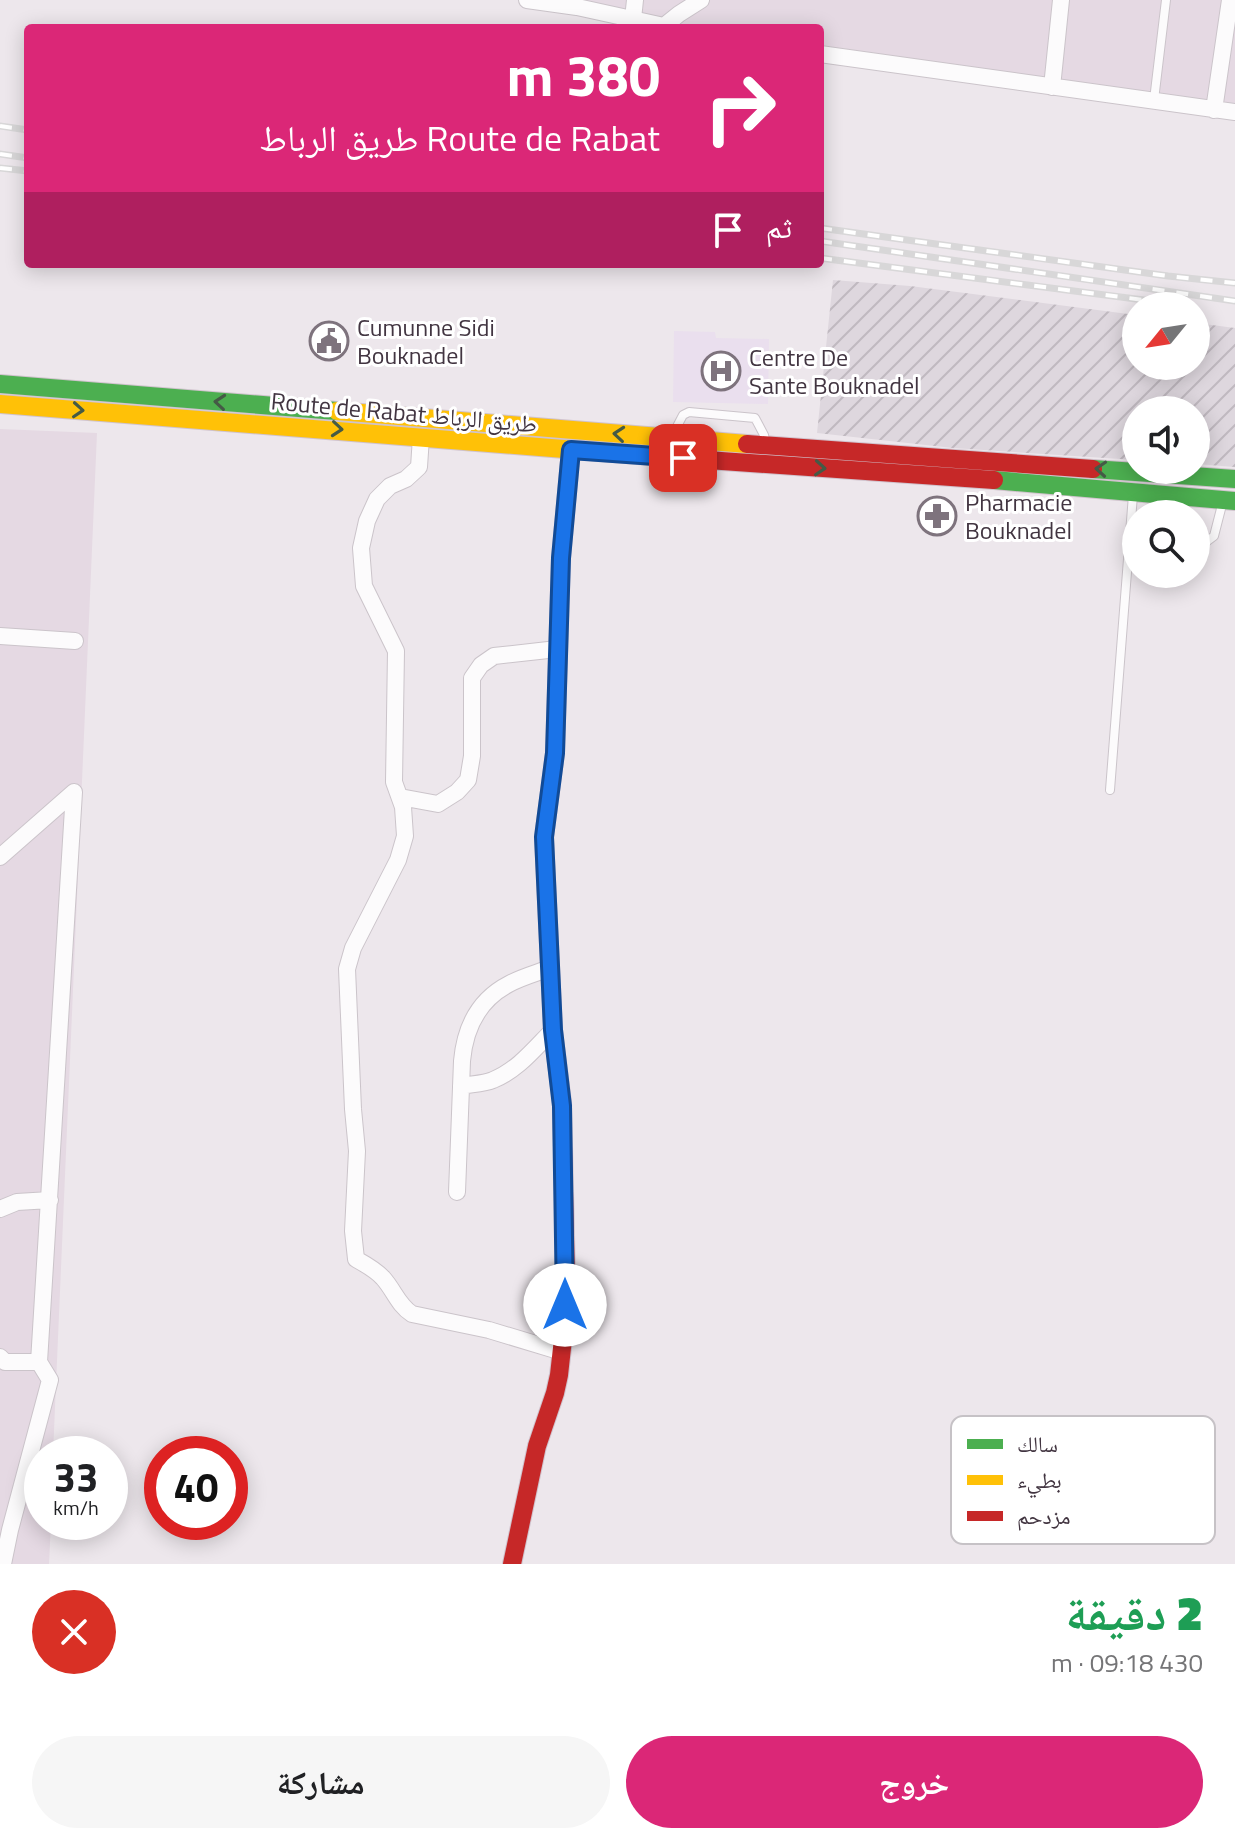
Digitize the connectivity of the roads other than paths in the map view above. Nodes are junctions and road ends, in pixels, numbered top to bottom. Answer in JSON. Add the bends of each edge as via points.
{"nodes":[{"id":1,"x":527,"y":0,"type":"edge"},
{"id":2,"x":635,"y":0,"type":"edge"},
{"id":3,"x":701,"y":0,"type":"edge"},
{"id":4,"x":1061,"y":0,"type":"edge"},
{"id":5,"x":1166,"y":0,"type":"edge"},
{"id":6,"x":1230,"y":0,"type":"edge"},
{"id":7,"x":575,"y":4,"type":"edge"},
{"id":8,"x":633,"y":19,"type":"junction"},
{"id":9,"x":655,"y":24,"type":"edge"},
{"id":10,"x":671,"y":24,"type":"edge"},
{"id":11,"x":824,"y":55,"type":"edge"},
{"id":12,"x":1052,"y":87,"type":"junction"},
{"id":13,"x":1154,"y":101,"type":"junction"},
{"id":14,"x":1214,"y":110,"type":"junction"},
{"id":15,"x":1235,"y":112,"type":"edge"},
{"id":16,"x":0,"y":384,"type":"edge"},
{"id":17,"x":0,"y":404,"type":"edge"},
{"id":18,"x":458,"y":421,"type":"junction"},
{"id":19,"x":421,"y":437,"type":"junction"},
{"id":20,"x":671,"y":438,"type":"junction"},
{"id":21,"x":456,"y":440,"type":"junction"},
{"id":22,"x":571,"y":450,"type":"junction"},
{"id":23,"x":765,"y":455,"type":"junction"},
{"id":24,"x":969,"y":469,"type":"junction"},
{"id":25,"x":1122,"y":472,"type":"edge"},
{"id":26,"x":1210,"y":477,"type":"edge"},
{"id":27,"x":1235,"y":479,"type":"edge"},
{"id":28,"x":1133,"y":484,"type":"edge"},
{"id":29,"x":1133,"y":492,"type":"junction"},
{"id":30,"x":1133,"y":500,"type":"edge"},
{"id":31,"x":1229,"y":501,"type":"edge"},
{"id":32,"x":1210,"y":539,"type":"edge"},
{"id":33,"x":1129,"y":588,"type":"edge"},
{"id":34,"x":0,"y":636,"type":"edge"},
{"id":35,"x":75,"y":641,"type":"dead end"},
{"id":36,"x":557,"y":649,"type":"junction"},
{"id":37,"x":1110,"y":790,"type":"dead end"},
{"id":38,"x":400,"y":797,"type":"junction"},
{"id":39,"x":0,"y":857,"type":"edge"},
{"id":40,"x":0,"y":876,"type":"edge"},
{"id":41,"x":550,"y":968,"type":"junction"},
{"id":42,"x":553,"y":1030,"type":"junction"},
{"id":43,"x":461,"y":1086,"type":"junction"},
{"id":44,"x":457,"y":1192,"type":"dead end"},
{"id":45,"x":50,"y":1200,"type":"junction"},
{"id":46,"x":0,"y":1209,"type":"edge"},
{"id":47,"x":562,"y":1352,"type":"junction"},
{"id":48,"x":0,"y":1357,"type":"edge"},
{"id":49,"x":39,"y":1362,"type":"junction"},
{"id":50,"x":3,"y":1564,"type":"edge"},
{"id":51,"x":512,"y":1564,"type":"edge"}],
"edges":[{"from":1,"to":7,"type":"street"},
{"from":2,"to":8,"type":"street"},
{"from":3,"to":10,"type":"street"},
{"from":4,"to":12,"type":"street"},
{"from":5,"to":13,"type":"lane"},
{"from":6,"to":14,"type":"street"},
{"from":7,"to":8,"type":"street"},
{"from":8,"to":9,"type":"street"},
{"from":11,"to":12,"type":"street"},
{"from":12,"to":13,"type":"street"},
{"from":13,"to":14,"type":"street"},
{"from":14,"to":15,"type":"street"},
{"from":18,"to":16,"type":"main road","name":"Route de Rabat طريق الرباط","one_way":true},
{"from":17,"to":19,"type":"main road","name":"Route de Rabat طريق الرباط","one_way":true},
{"from":20,"to":18,"type":"main road","name":"Route de Rabat طريق الرباط","one_way":true},
{"from":18,"to":21,"type":"main road"},
{"from":19,"to":21,"type":"main road","name":"Route de Rabat طريق الرباط"},
{"from":19,"to":38,"type":"street","via":[[419,467],[377,499],[361,548],[364,586],[396,651],[394,782]]},
{"from":20,"to":23,"type":"main road","name":"Route de Rabat طريق الرباط"},
{"from":20,"to":23,"type":"lane","via":[[689,412],[755,418],[764,435]]},
{"from":21,"to":22,"type":"main road","name":"Route de Rabat طريق الرباط"},
{"from":22,"to":23,"type":"main road","name":"Route de Rabat طريق الرباط"},
{"from":22,"to":36,"type":"main road"},
{"from":23,"to":24,"type":"main road","name":"Route de Rabat طريق الرباط"},
{"from":25,"to":24,"type":"main road","name":"Route de Rabat طريق الرباط","one_way":true},
{"from":24,"to":29,"type":"main road","name":"Route de Rabat طريق الرباط"},
{"from":26,"to":27,"type":"main road","name":"Route de Rabat طريق الرباط"},
{"from":28,"to":29,"type":"lane"},
{"from":29,"to":30,"type":"lane"},
{"from":29,"to":31,"type":"main road","name":"Route de Rabat طريق الرباط"},
{"from":31,"to":32,"type":"lane"},
{"from":33,"to":37,"type":"lane"},
{"from":34,"to":35,"type":"street"},
{"from":36,"to":38,"type":"street","via":[[494,656],[481,665],[472,678],[468,780],[438,804]]},
{"from":36,"to":41,"type":"main road","via":[[555,753],[544,837]]},
{"from":38,"to":47,"type":"street","via":[[402,848],[347,969],[357,1151],[356,1259],[376,1271],[412,1314]]},
{"from":39,"to":40,"type":"street"},
{"from":39,"to":45,"type":"street","via":[[74,792]]},
{"from":41,"to":42,"type":"main road"},
{"from":41,"to":43,"type":"street","via":[[508,984],[481,1008],[464,1041]]},
{"from":42,"to":43,"type":"street","via":[[506,1074]]},
{"from":42,"to":47,"type":"main road","via":[[562,1106]]},
{"from":43,"to":44,"type":"street"},
{"from":45,"to":46,"type":"street"},
{"from":45,"to":49,"type":"street"},
{"from":47,"to":51,"type":"main road"},
{"from":48,"to":49,"type":"street","via":[[5,1362]]},
{"from":49,"to":50,"type":"street","via":[[50,1380]]}]}
